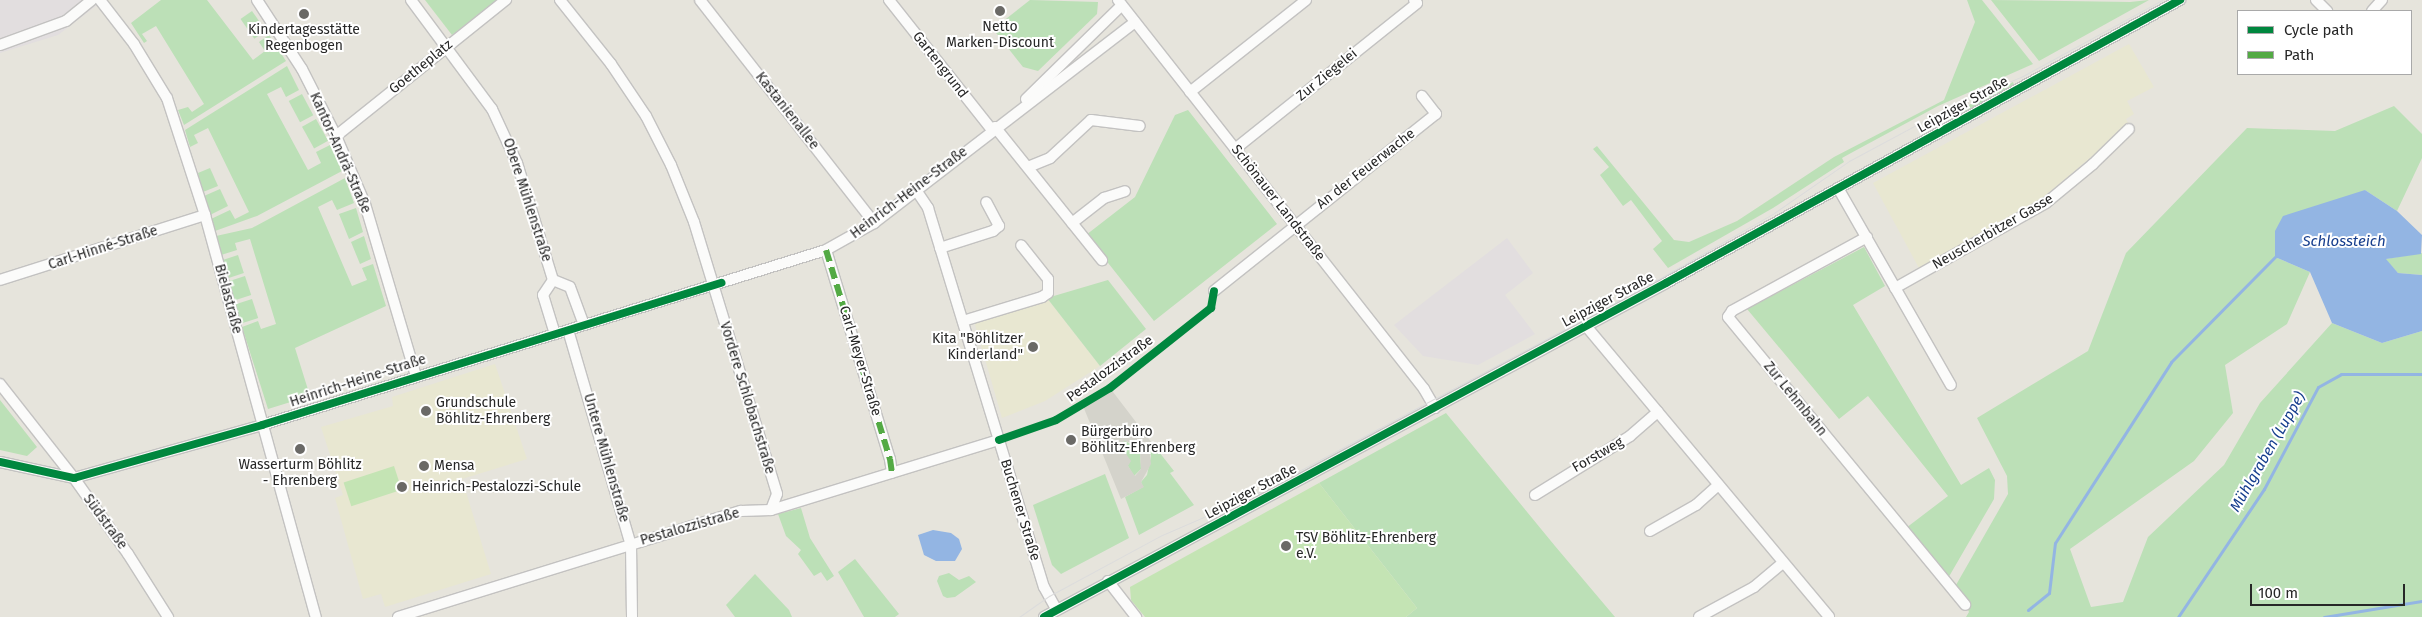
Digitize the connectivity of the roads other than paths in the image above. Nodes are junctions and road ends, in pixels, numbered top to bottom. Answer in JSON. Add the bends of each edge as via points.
{"nodes":[{"id":1,"x":92,"y":0,"type":"edge"},
{"id":2,"x":100,"y":0,"type":"edge"},
{"id":3,"x":257,"y":0,"type":"edge"},
{"id":4,"x":412,"y":0,"type":"edge"},
{"id":5,"x":506,"y":0,"type":"edge"},
{"id":6,"x":560,"y":0,"type":"edge"},
{"id":7,"x":700,"y":0,"type":"edge"},
{"id":8,"x":889,"y":0,"type":"edge"},
{"id":9,"x":1306,"y":0,"type":"edge"},
{"id":10,"x":1414,"y":0,"type":"edge"},
{"id":11,"x":2180,"y":0,"type":"edge"},
{"id":12,"x":2316,"y":0,"type":"edge"},
{"id":13,"x":2382,"y":0,"type":"edge"},
{"id":14,"x":1120,"y":2,"type":"edge"},
{"id":15,"x":2326,"y":10,"type":"edge"},
{"id":16,"x":2373,"y":10,"type":"edge"},
{"id":17,"x":1135,"y":22,"type":"junction"},
{"id":18,"x":0,"y":45,"type":"edge"},
{"id":19,"x":447,"y":46,"type":"junction"},
{"id":20,"x":1190,"y":92,"type":"junction"},
{"id":21,"x":1422,"y":96,"type":"dead end"},
{"id":22,"x":1007,"y":118,"type":"junction"},
{"id":23,"x":1140,"y":126,"type":"dead end"},
{"id":24,"x":994,"y":128,"type":"junction"},
{"id":25,"x":2129,"y":128,"type":"dead end"},
{"id":26,"x":336,"y":136,"type":"junction"},
{"id":27,"x":1235,"y":149,"type":"junction"},
{"id":28,"x":1028,"y":167,"type":"junction"},
{"id":29,"x":1838,"y":188,"type":"junction"},
{"id":30,"x":916,"y":190,"type":"junction"},
{"id":31,"x":1125,"y":191,"type":"dead end"},
{"id":32,"x":986,"y":202,"type":"dead end"},
{"id":33,"x":205,"y":216,"type":"junction"},
{"id":34,"x":874,"y":223,"type":"junction"},
{"id":35,"x":1072,"y":223,"type":"junction"},
{"id":36,"x":1295,"y":225,"type":"junction"},
{"id":37,"x":1866,"y":237,"type":"junction"},
{"id":38,"x":1020,"y":245,"type":"dead end"},
{"id":39,"x":940,"y":248,"type":"junction"},
{"id":40,"x":826,"y":250,"type":"junction"},
{"id":41,"x":1102,"y":260,"type":"dead end"},
{"id":42,"x":0,"y":280,"type":"edge"},
{"id":43,"x":553,"y":280,"type":"junction"},
{"id":44,"x":712,"y":286,"type":"junction"},
{"id":45,"x":1896,"y":288,"type":"junction"},
{"id":46,"x":1214,"y":291,"type":"dead end"},
{"id":47,"x":962,"y":321,"type":"junction"},
{"id":48,"x":584,"y":325,"type":"junction"},
{"id":49,"x":1586,"y":326,"type":"junction"},
{"id":50,"x":568,"y":330,"type":"junction"},
{"id":51,"x":555,"y":334,"type":"junction"},
{"id":52,"x":416,"y":376,"type":"junction"},
{"id":53,"x":0,"y":384,"type":"edge"},
{"id":54,"x":1951,"y":385,"type":"dead end"},
{"id":55,"x":1436,"y":408,"type":"junction"},
{"id":56,"x":1658,"y":412,"type":"junction"},
{"id":57,"x":262,"y":425,"type":"junction"},
{"id":58,"x":999,"y":440,"type":"junction"},
{"id":59,"x":0,"y":462,"type":"edge"},
{"id":60,"x":892,"y":473,"type":"junction"},
{"id":61,"x":74,"y":478,"type":"junction"},
{"id":62,"x":1718,"y":485,"type":"junction"},
{"id":63,"x":1535,"y":495,"type":"dead end"},
{"id":64,"x":771,"y":510,"type":"junction"},
{"id":65,"x":1650,"y":531,"type":"dead end"},
{"id":66,"x":632,"y":545,"type":"junction"},
{"id":67,"x":1783,"y":563,"type":"junction"},
{"id":68,"x":1108,"y":580,"type":"junction"},
{"id":69,"x":1965,"y":605,"type":"dead end"},
{"id":70,"x":1057,"y":610,"type":"junction"},
{"id":71,"x":168,"y":617,"type":"edge"},
{"id":72,"x":316,"y":617,"type":"edge"},
{"id":73,"x":398,"y":617,"type":"edge"},
{"id":74,"x":632,"y":617,"type":"edge"},
{"id":75,"x":1044,"y":617,"type":"edge"},
{"id":76,"x":1136,"y":617,"type":"edge"},
{"id":77,"x":1700,"y":617,"type":"edge"},
{"id":78,"x":1829,"y":617,"type":"edge"}],
"edges":[{"from":1,"to":18,"type":"street","via":[[66,22]]},
{"from":2,"to":33,"type":"street","name":"Bielastraße","via":[[134,44],[167,98]]},
{"from":3,"to":26,"type":"street","name":"Kantor-Andrä-Straße","via":[[302,69]]},
{"from":4,"to":19,"type":"street","name":"Obere Mühlenstraße"},
{"from":5,"to":19,"type":"street","name":"Goetheplatz"},
{"from":6,"to":44,"type":"street","name":"Vordere Schlobachstraße","via":[[611,64],[646,116],[694,222]]},
{"from":7,"to":34,"type":"street","name":"Kastanienallee"},
{"from":8,"to":24,"type":"street","name":"Gartengrund"},
{"from":9,"to":20,"type":"street"},
{"from":10,"to":27,"type":"street","name":"Zur Ziegelei","via":[[1417,3]]},
{"from":11,"to":29,"type":"street","name":"Leipziger Straße"},
{"from":12,"to":15,"type":"street"},
{"from":13,"to":16,"type":"street"},
{"from":14,"to":17,"type":"street","name":"Schönauer Landstraße"},
{"from":14,"to":22,"type":"street","name":"Heinrich-Heine-Straße"},
{"from":17,"to":20,"type":"street","name":"Schönauer Landstraße"},
{"from":17,"to":22,"type":"street","name":"Heinrich-Heine-Straße"},
{"from":19,"to":26,"type":"street","name":"Goetheplatz"},
{"from":19,"to":43,"type":"street","name":"Obere Mühlenstraße","via":[[492,108],[507,136]]},
{"from":20,"to":27,"type":"street","name":"Schönauer Landstraße"},
{"from":21,"to":36,"type":"street","name":"An der Feuerwache","via":[[1436,114]]},
{"from":22,"to":24,"type":"street","name":"Heinrich-Heine-Straße"},
{"from":23,"to":28,"type":"street","via":[[1091,120],[1050,158]]},
{"from":24,"to":28,"type":"street","name":"Gartengrund"},
{"from":24,"to":30,"type":"street","name":"Heinrich-Heine-Straße"},
{"from":25,"to":45,"type":"street","name":"Neuscherbitzer Gasse","via":[[2093,164],[2046,203]]},
{"from":26,"to":52,"type":"street","name":"Kantor-Andrä-Straße","via":[[365,204]]},
{"from":27,"to":36,"type":"street","name":"Schönauer Landstraße"},
{"from":28,"to":35,"type":"street","name":"Gartengrund"},
{"from":29,"to":37,"type":"street"},
{"from":29,"to":49,"type":"street","name":"Leipziger Straße"},
{"from":30,"to":34,"type":"street","name":"Heinrich-Heine-Straße"},
{"from":30,"to":39,"type":"street","name":"Buchener Straße","via":[[928,208]]},
{"from":31,"to":35,"type":"street","via":[[1104,198]]},
{"from":32,"to":39,"type":"street","via":[[999,226],[993,231]]},
{"from":33,"to":42,"type":"street","name":"Carl-Hinné-Straße"},
{"from":33,"to":57,"type":"street","name":"Bielastraße"},
{"from":34,"to":40,"type":"street","name":"Heinrich-Heine-Straße"},
{"from":35,"to":41,"type":"street","name":"Gartengrund"},
{"from":36,"to":46,"type":"street"},
{"from":36,"to":55,"type":"street","name":"Schönauer Landstraße"},
{"from":37,"to":45,"type":"street"},
{"from":37,"to":69,"type":"street","name":"Zur Lehmbahn","via":[[1732,311],[1728,317]]},
{"from":38,"to":47,"type":"street","via":[[1048,279],[1048,293]]},
{"from":39,"to":47,"type":"street","name":"Buchener Straße"},
{"from":40,"to":44,"type":"street","name":"Heinrich-Heine-Straße"},
{"from":40,"to":60,"type":"street","name":"Carl-Meyer-Straße"},
{"from":43,"to":48,"type":"street","name":"Obere Mühlenstraße","via":[[570,287]]},
{"from":43,"to":51,"type":"street","name":"Obere Mühlenstraße","via":[[543,295]]},
{"from":44,"to":48,"type":"street","name":"Heinrich-Heine-Straße"},
{"from":44,"to":64,"type":"street","name":"Vordere Schlobachstraße","via":[[778,494]]},
{"from":45,"to":54,"type":"street"},
{"from":47,"to":58,"type":"street","name":"Buchener Straße"},
{"from":48,"to":50,"type":"street","name":"Heinrich-Heine-Straße"},
{"from":49,"to":55,"type":"street","name":"Leipziger Straße"},
{"from":49,"to":56,"type":"street"},
{"from":50,"to":51,"type":"street","name":"Heinrich-Heine-Straße"},
{"from":50,"to":66,"type":"street","name":"Untere Mühlenstraße"},
{"from":51,"to":52,"type":"street","name":"Heinrich-Heine-Straße"},
{"from":52,"to":57,"type":"street","name":"Heinrich-Heine-Straße"},
{"from":53,"to":61,"type":"street","name":"Südstraße"},
{"from":55,"to":68,"type":"street","name":"Leipziger Straße"},
{"from":56,"to":62,"type":"street"},
{"from":56,"to":63,"type":"street","name":"Forstweg","via":[[1630,436]]},
{"from":57,"to":61,"type":"street","name":"Heinrich-Heine-Straße"},
{"from":57,"to":72,"type":"street","name":"Bielastraße"},
{"from":58,"to":60,"type":"street","name":"Pestalozzistraße"},
{"from":58,"to":70,"type":"street","name":"Buchener Straße","via":[[1044,587]]},
{"from":59,"to":61,"type":"street","name":"Heinrich-Heine-Straße"},
{"from":60,"to":64,"type":"street","name":"Pestalozzistraße"},
{"from":61,"to":71,"type":"street","name":"Südstraße"},
{"from":62,"to":65,"type":"street","via":[[1696,505]]},
{"from":62,"to":67,"type":"street"},
{"from":64,"to":66,"type":"street","name":"Pestalozzistraße","via":[[741,511]]},
{"from":66,"to":73,"type":"street","name":"Pestalozzistraße"},
{"from":66,"to":74,"type":"street","name":"Untere Mühlenstraße"},
{"from":67,"to":77,"type":"street","via":[[1754,587]]},
{"from":67,"to":78,"type":"street"},
{"from":68,"to":70,"type":"street","name":"Leipziger Straße"},
{"from":68,"to":76,"type":"street"},
{"from":70,"to":75,"type":"street","name":"Leipziger Straße"}]}
